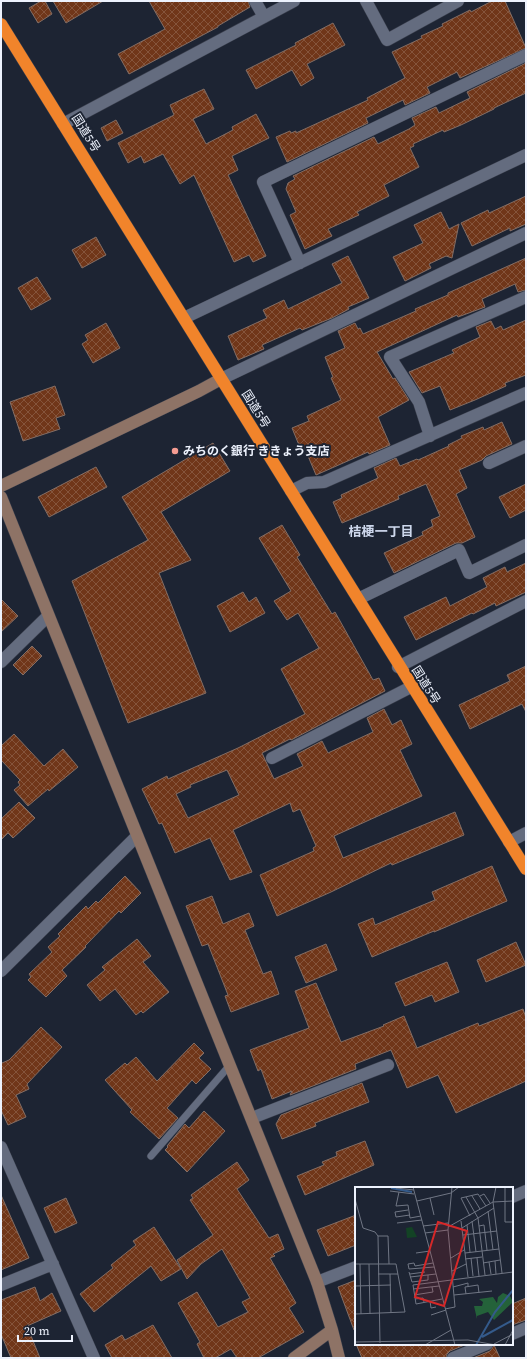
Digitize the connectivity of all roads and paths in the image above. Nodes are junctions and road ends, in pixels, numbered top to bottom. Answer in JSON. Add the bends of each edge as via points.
{"nodes":[{"id":1,"x":255,"y":1,"type":"edge"},
{"id":2,"x":294,"y":1,"type":"edge"},
{"id":3,"x":366,"y":1,"type":"edge"},
{"id":4,"x":458,"y":1,"type":"edge"},
{"id":5,"x":264,"y":17,"type":"junction"},
{"id":6,"x":1,"y":24,"type":"edge"},
{"id":7,"x":526,"y":55,"type":"edge"},
{"id":8,"x":63,"y":124,"type":"junction"},
{"id":9,"x":526,"y":154,"type":"edge"},
{"id":10,"x":526,"y":233,"type":"edge"},
{"id":11,"x":300,"y":263,"type":"junction"},
{"id":12,"x":526,"y":297,"type":"edge"},
{"id":13,"x":184,"y":318,"type":"junction"},
{"id":14,"x":221,"y":379,"type":"junction"},
{"id":15,"x":526,"y":393,"type":"edge"},
{"id":16,"x":430,"y":436,"type":"junction"},
{"id":17,"x":526,"y":446,"type":"edge"},
{"id":18,"x":489,"y":463,"type":"dead end"},
{"id":19,"x":1,"y":486,"type":"edge"},
{"id":20,"x":291,"y":491,"type":"junction"},
{"id":21,"x":1,"y":497,"type":"edge"},
{"id":22,"x":526,"y":545,"type":"edge"},
{"id":23,"x":358,"y":599,"type":"junction"},
{"id":24,"x":526,"y":601,"type":"edge"},
{"id":25,"x":48,"y":616,"type":"junction"},
{"id":26,"x":1,"y":662,"type":"edge"},
{"id":27,"x":398,"y":667,"type":"junction"},
{"id":28,"x":411,"y":687,"type":"junction"},
{"id":29,"x":272,"y":758,"type":"dead end"},
{"id":30,"x":526,"y":833,"type":"edge"},
{"id":31,"x":137,"y":836,"type":"junction"},
{"id":32,"x":509,"y":842,"type":"junction"},
{"id":33,"x":526,"y":869,"type":"edge"},
{"id":34,"x":1,"y":971,"type":"edge"},
{"id":35,"x":230,"y":1064,"type":"junction"},
{"id":36,"x":388,"y":1065,"type":"dead end"},
{"id":37,"x":252,"y":1118,"type":"junction"},
{"id":38,"x":1,"y":1147,"type":"edge"},
{"id":39,"x":151,"y":1156,"type":"dead end"},
{"id":40,"x":526,"y":1190,"type":"edge"},
{"id":41,"x":513,"y":1196,"type":"edge"},
{"id":42,"x":53,"y":1264,"type":"junction"},
{"id":43,"x":355,"y":1267,"type":"edge"},
{"id":44,"x":317,"y":1282,"type":"junction"},
{"id":45,"x":1,"y":1285,"type":"edge"},
{"id":46,"x":526,"y":1328,"type":"edge"},
{"id":47,"x":332,"y":1330,"type":"junction"},
{"id":48,"x":513,"y":1334,"type":"edge"},
{"id":49,"x":485,"y":1345,"type":"edge"},
{"id":50,"x":94,"y":1358,"type":"edge"},
{"id":51,"x":294,"y":1358,"type":"edge"},
{"id":52,"x":340,"y":1358,"type":"edge"},
{"id":53,"x":453,"y":1358,"type":"edge"}],
"edges":[{"from":1,"to":5,"type":"street"},
{"from":2,"to":5,"type":"street"},
{"from":3,"to":4,"type":"street","via":[[387,40]]},
{"from":5,"to":8,"type":"street"},
{"from":6,"to":8,"type":"highway","name":"国道5号"},
{"from":7,"to":11,"type":"street","via":[[263,182]]},
{"from":8,"to":13,"type":"highway","name":"国道5号"},
{"from":9,"to":11,"type":"street"},
{"from":10,"to":14,"type":"street"},
{"from":11,"to":13,"type":"street"},
{"from":12,"to":16,"type":"street","via":[[390,357],[419,402]]},
{"from":13,"to":14,"type":"highway","name":"国道5号"},
{"from":14,"to":19,"type":"street"},
{"from":14,"to":20,"type":"highway","name":"国道5号"},
{"from":15,"to":16,"type":"street"},
{"from":16,"to":20,"type":"street","via":[[324,482],[308,483]]},
{"from":17,"to":18,"type":"street"},
{"from":20,"to":23,"type":"highway","name":"国道5号"},
{"from":21,"to":25,"type":"street"},
{"from":22,"to":23,"type":"street","via":[[469,573],[459,550]]},
{"from":23,"to":27,"type":"highway","name":"国道5号"},
{"from":24,"to":27,"type":"street"},
{"from":25,"to":26,"type":"street"},
{"from":25,"to":31,"type":"street"},
{"from":27,"to":28,"type":"highway","name":"国道5号"},
{"from":28,"to":29,"type":"street"},
{"from":28,"to":32,"type":"highway","name":"国道5号"},
{"from":30,"to":32,"type":"street"},
{"from":31,"to":34,"type":"street"},
{"from":31,"to":35,"type":"street"},
{"from":32,"to":33,"type":"highway","name":"国道5号"},
{"from":35,"to":37,"type":"street"},
{"from":35,"to":39,"type":"lane"},
{"from":36,"to":37,"type":"street"},
{"from":37,"to":44,"type":"street"},
{"from":38,"to":42,"type":"street"},
{"from":40,"to":41,"type":"street"},
{"from":42,"to":45,"type":"street"},
{"from":42,"to":50,"type":"street"},
{"from":43,"to":44,"type":"street"},
{"from":44,"to":47,"type":"street"},
{"from":46,"to":48,"type":"street"},
{"from":47,"to":51,"type":"street"},
{"from":47,"to":52,"type":"street"},
{"from":49,"to":53,"type":"street"}]}
